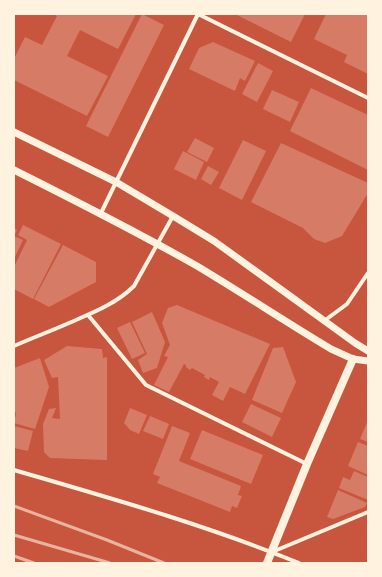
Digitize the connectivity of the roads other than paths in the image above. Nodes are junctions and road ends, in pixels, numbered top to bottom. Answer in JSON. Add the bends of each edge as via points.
{"nodes":[{"id":1,"x":368,"y":98,"type":"edge"},
{"id":2,"x":14,"y":132,"type":"edge"},
{"id":3,"x":14,"y":170,"type":"edge"},
{"id":4,"x":116,"y":182,"type":"junction"},
{"id":5,"x":101,"y":213,"type":"junction"},
{"id":6,"x":173,"y":216,"type":"junction"},
{"id":7,"x":157,"y":244,"type":"junction"},
{"id":8,"x":368,"y":273,"type":"edge"},
{"id":9,"x":88,"y":315,"type":"junction"},
{"id":10,"x":324,"y":321,"type":"junction"},
{"id":11,"x":14,"y":346,"type":"edge"},
{"id":12,"x":368,"y":351,"type":"edge"},
{"id":13,"x":353,"y":359,"type":"junction"},
{"id":14,"x":368,"y":361,"type":"edge"},
{"id":15,"x":307,"y":464,"type":"junction"},
{"id":16,"x":14,"y":470,"type":"edge"},
{"id":17,"x":368,"y":512,"type":"edge"},
{"id":18,"x":272,"y":552,"type":"junction"},
{"id":19,"x":267,"y":563,"type":"edge"},
{"id":20,"x":299,"y":563,"type":"edge"}],
"edges":[{"from":1,"to":4,"type":"street","via":[[198,14]]},
{"from":2,"to":4,"type":"street"},
{"from":3,"to":5,"type":"street"},
{"from":4,"to":5,"type":"street"},
{"from":4,"to":6,"type":"street"},
{"from":5,"to":7,"type":"street"},
{"from":6,"to":7,"type":"street"},
{"from":6,"to":10,"type":"street","via":[[214,241]]},
{"from":7,"to":9,"type":"street","via":[[134,286],[118,300]]},
{"from":7,"to":13,"type":"street","via":[[331,349]]},
{"from":8,"to":10,"type":"street","via":[[347,304]]},
{"from":9,"to":11,"type":"street"},
{"from":9,"to":15,"type":"street","via":[[146,385]]},
{"from":10,"to":12,"type":"street"},
{"from":13,"to":14,"type":"street"},
{"from":13,"to":15,"type":"main road"},
{"from":15,"to":18,"type":"main road"},
{"from":16,"to":18,"type":"street","via":[[167,516]]},
{"from":17,"to":18,"type":"street"},
{"from":18,"to":19,"type":"main road"},
{"from":18,"to":20,"type":"street"}]}
